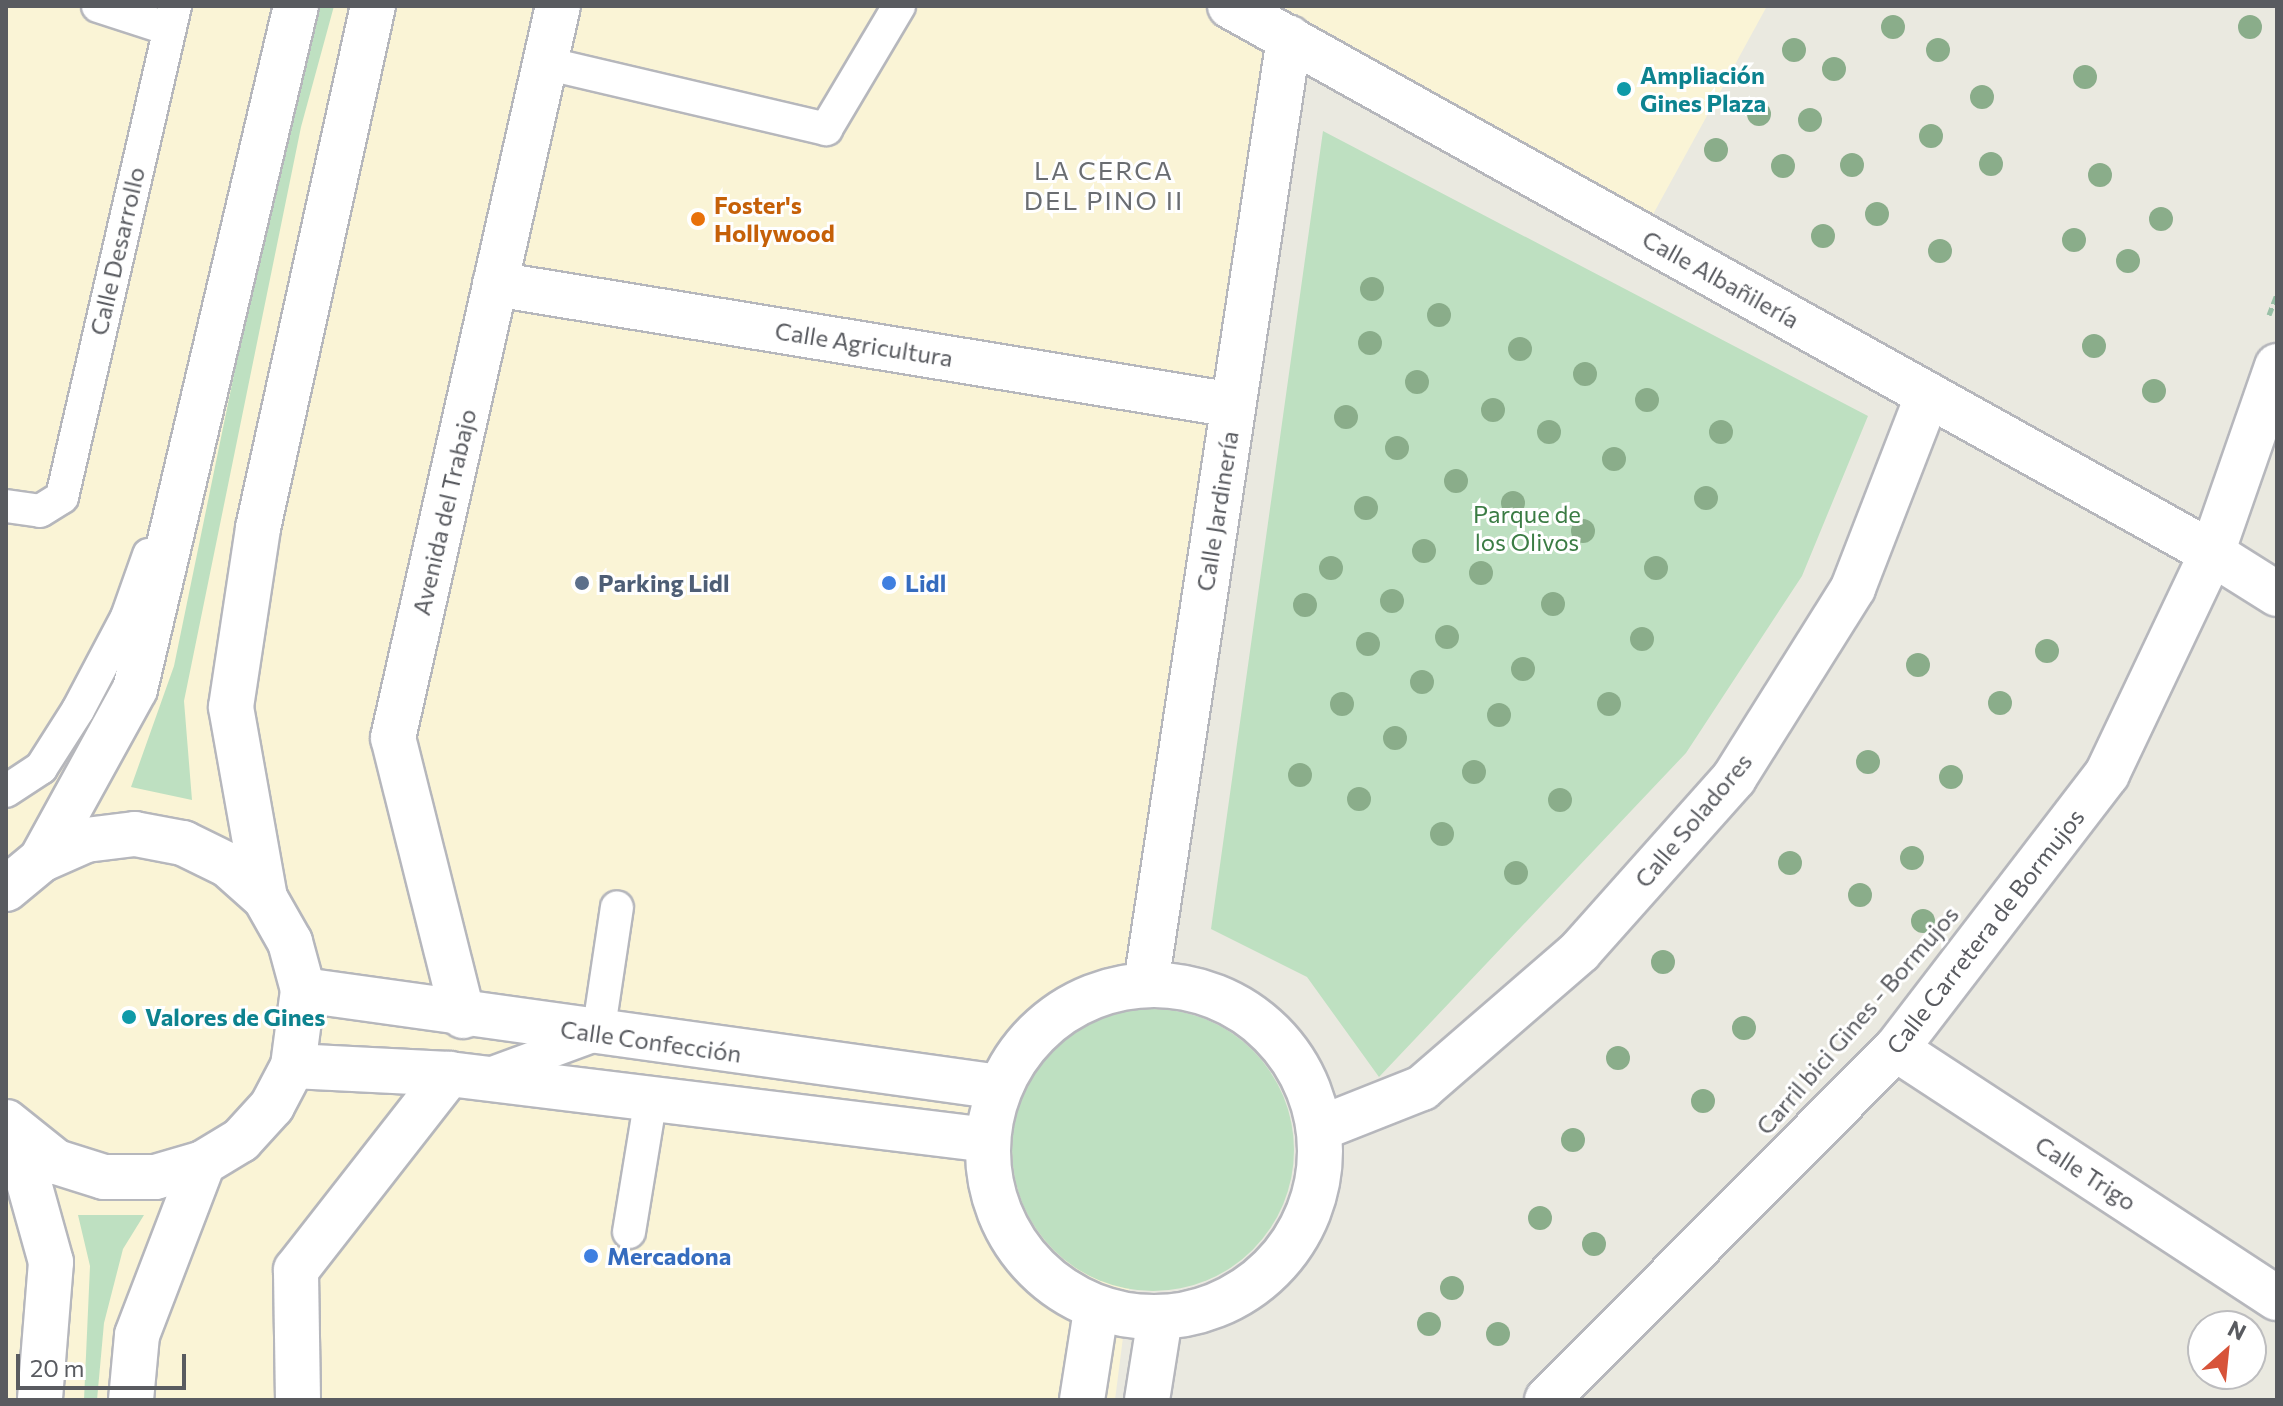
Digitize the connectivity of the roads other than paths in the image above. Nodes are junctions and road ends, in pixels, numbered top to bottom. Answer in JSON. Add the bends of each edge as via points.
{"nodes":[{"id":1,"x":98,"y":6,"type":"edge"},
{"id":2,"x":296,"y":6,"type":"edge"},
{"id":3,"x":373,"y":6,"type":"edge"},
{"id":4,"x":558,"y":6,"type":"edge"},
{"id":5,"x":899,"y":6,"type":"edge"},
{"id":6,"x":1230,"y":6,"type":"edge"},
{"id":7,"x":172,"y":18,"type":"edge"},
{"id":8,"x":1289,"y":38,"type":"junction"},
{"id":9,"x":545,"y":63,"type":"junction"},
{"id":10,"x":495,"y":284,"type":"junction"},
{"id":11,"x":2277,"y":366,"type":"edge"},
{"id":12,"x":1928,"y":395,"type":"junction"},
{"id":13,"x":1233,"y":405,"type":"junction"},
{"id":14,"x":193,"y":428,"type":"junction"},
{"id":15,"x":6,"y":506,"type":"edge"},
{"id":16,"x":2212,"y":553,"type":"junction"},
{"id":17,"x":2277,"y":594,"type":"edge"},
{"id":18,"x":6,"y":791,"type":"edge"},
{"id":19,"x":16,"y":878,"type":"edge"},
{"id":20,"x":265,"y":898,"type":"junction"},
{"id":21,"x":617,"y":907,"type":"dead end"},
{"id":22,"x":1146,"y":984,"type":"junction"},
{"id":23,"x":303,"y":990,"type":"junction"},
{"id":24,"x":463,"y":1016,"type":"junction"},
{"id":25,"x":598,"y":1034,"type":"junction"},
{"id":26,"x":1896,"y":1049,"type":"junction"},
{"id":27,"x":293,"y":1066,"type":"junction"},
{"id":28,"x":463,"y":1076,"type":"junction"},
{"id":29,"x":999,"y":1087,"type":"junction"},
{"id":30,"x":651,"y":1098,"type":"junction"},
{"id":31,"x":11,"y":1128,"type":"edge"},
{"id":32,"x":1321,"y":1128,"type":"junction"},
{"id":33,"x":988,"y":1140,"type":"junction"},
{"id":34,"x":203,"y":1163,"type":"junction"},
{"id":35,"x":629,"y":1232,"type":"dead end"},
{"id":36,"x":2277,"y":1298,"type":"edge"},
{"id":37,"x":1096,"y":1311,"type":"junction"},
{"id":38,"x":1160,"y":1318,"type":"junction"},
{"id":39,"x":40,"y":1400,"type":"edge"},
{"id":40,"x":131,"y":1400,"type":"edge"},
{"id":41,"x":298,"y":1400,"type":"edge"},
{"id":42,"x":1082,"y":1400,"type":"edge"},
{"id":43,"x":1147,"y":1400,"type":"edge"},
{"id":44,"x":1547,"y":1400,"type":"edge"}],
"edges":[{"from":1,"to":7,"type":"lane"},
{"from":2,"to":14,"type":"street"},
{"from":3,"to":20,"type":"street","via":[[258,528],[231,707]]},
{"from":4,"to":9,"type":"street","name":"Avenida del Trabajo"},
{"from":5,"to":9,"type":"lane","via":[[826,129]]},
{"from":6,"to":8,"type":"street","name":"Calle Albañilería"},
{"from":7,"to":15,"type":"lane","name":"Calle Desarrollo","via":[[62,497],[40,511]]},
{"from":8,"to":12,"type":"street","name":"Calle Albañilería"},
{"from":8,"to":13,"type":"street","name":"Calle Jardinería"},
{"from":9,"to":10,"type":"street","name":"Avenida del Trabajo"},
{"from":10,"to":13,"type":"street","name":"Calle Agricultura"},
{"from":10,"to":24,"type":"street","name":"Avenida del Trabajo","via":[[393,738]]},
{"from":11,"to":16,"type":"street","name":"Calle Carretera de Bormujos"},
{"from":12,"to":16,"type":"street","name":"Calle Albañilería"},
{"from":12,"to":32,"type":"street","name":"Calle Soladores","via":[[1853,588],[1734,778],[1580,951],[1422,1088]]},
{"from":13,"to":22,"type":"street","name":"Calle Jardinería"},
{"from":14,"to":18,"type":"lane","via":[[127,617],[41,768]]},
{"from":14,"to":19,"type":"street","via":[[135,689]]},
{"from":16,"to":17,"type":"street","name":"Calle Albañilería"},
{"from":16,"to":26,"type":"street","name":"Calle Carretera de Bormujos","via":[[2107,774]]},
{"from":19,"to":20,"type":"street","via":[[86,840],[135,834],[183,843],[228,865]]},
{"from":20,"to":23,"type":"street","via":[[290,942]]},
{"from":21,"to":25,"type":"lane"},
{"from":22,"to":29,"type":"street","via":[[1100,993],[1057,1015],[1023,1047]]},
{"from":22,"to":32,"type":"street","via":[[1196,989],[1241,1008],[1270,1031],[1306,1080]]},
{"from":23,"to":24,"type":"street","name":"Calle Confección"},
{"from":23,"to":27,"type":"street"},
{"from":24,"to":25,"type":"street","name":"Calle Confección"},
{"from":25,"to":28,"type":"lane"},
{"from":25,"to":29,"type":"street","name":"Calle Confección"},
{"from":26,"to":36,"type":"street","name":"Calle Trigo"},
{"from":26,"to":44,"type":"street","name":"Calle Carretera de Bormujos"},
{"from":27,"to":28,"type":"street"},
{"from":27,"to":34,"type":"street","via":[[272,1106],[241,1140]]},
{"from":28,"to":30,"type":"street"},
{"from":28,"to":41,"type":"street","via":[[296,1270]]},
{"from":29,"to":33,"type":"street"},
{"from":30,"to":33,"type":"street"},
{"from":30,"to":35,"type":"lane"},
{"from":31,"to":34,"type":"street","via":[[56,1162],[104,1177],[155,1177]]},
{"from":31,"to":39,"type":"street","via":[[51,1262]]},
{"from":32,"to":38,"type":"street","via":[[1321,1176],[1307,1222],[1281,1261],[1246,1292]]},
{"from":33,"to":37,"type":"street","via":[[991,1187],[1008,1231],[1036,1269]]},
{"from":34,"to":40,"type":"street","via":[[137,1335]]},
{"from":37,"to":38,"type":"street"},
{"from":37,"to":42,"type":"street"},
{"from":38,"to":43,"type":"street"}]}
